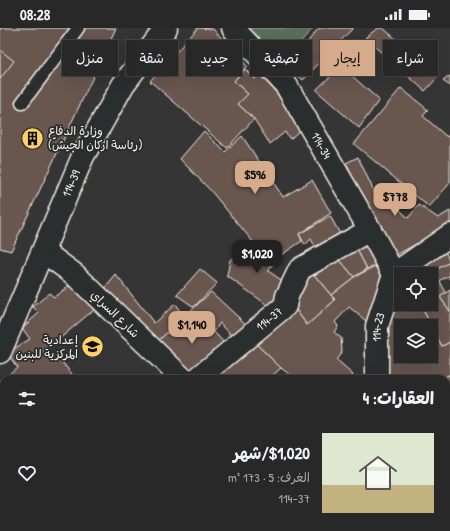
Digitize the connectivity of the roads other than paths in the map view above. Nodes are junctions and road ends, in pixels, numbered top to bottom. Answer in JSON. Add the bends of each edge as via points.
{"nodes":[{"id":1,"x":78,"y":28,"type":"edge"},
{"id":2,"x":166,"y":28,"type":"edge"},
{"id":3,"x":233,"y":28,"type":"edge"},
{"id":4,"x":22,"y":103,"type":"dead end"},
{"id":5,"x":370,"y":230,"type":"junction"},
{"id":6,"x":450,"y":236,"type":"edge"},
{"id":7,"x":44,"y":252,"type":"junction"},
{"id":8,"x":404,"y":267,"type":"edge"},
{"id":9,"x":394,"y":274,"type":"joint"},
{"id":10,"x":0,"y":352,"type":"edge"},
{"id":11,"x":179,"y":375,"type":"edge"},
{"id":12,"x":202,"y":375,"type":"edge"},
{"id":13,"x":377,"y":375,"type":"edge"}],
"edges":[{"from":1,"to":4,"type":"lane"},
{"from":2,"to":7,"type":"street","name":"114-39","via":[[123,85],[83,156]]},
{"from":3,"to":5,"type":"street","name":"114-34","via":[[286,85]]},
{"from":5,"to":9,"type":"street","name":"114-34"},
{"from":5,"to":12,"type":"street","name":"114-37","via":[[300,270],[285,306]]},
{"from":6,"to":8,"type":"street"},
{"from":7,"to":10,"type":"street","name":"114-39"},
{"from":7,"to":11,"type":"street","name":"شارع السراي","via":[[74,274]]},
{"from":9,"to":13,"type":"street","name":"114-23","via":[[377,326]]}]}
